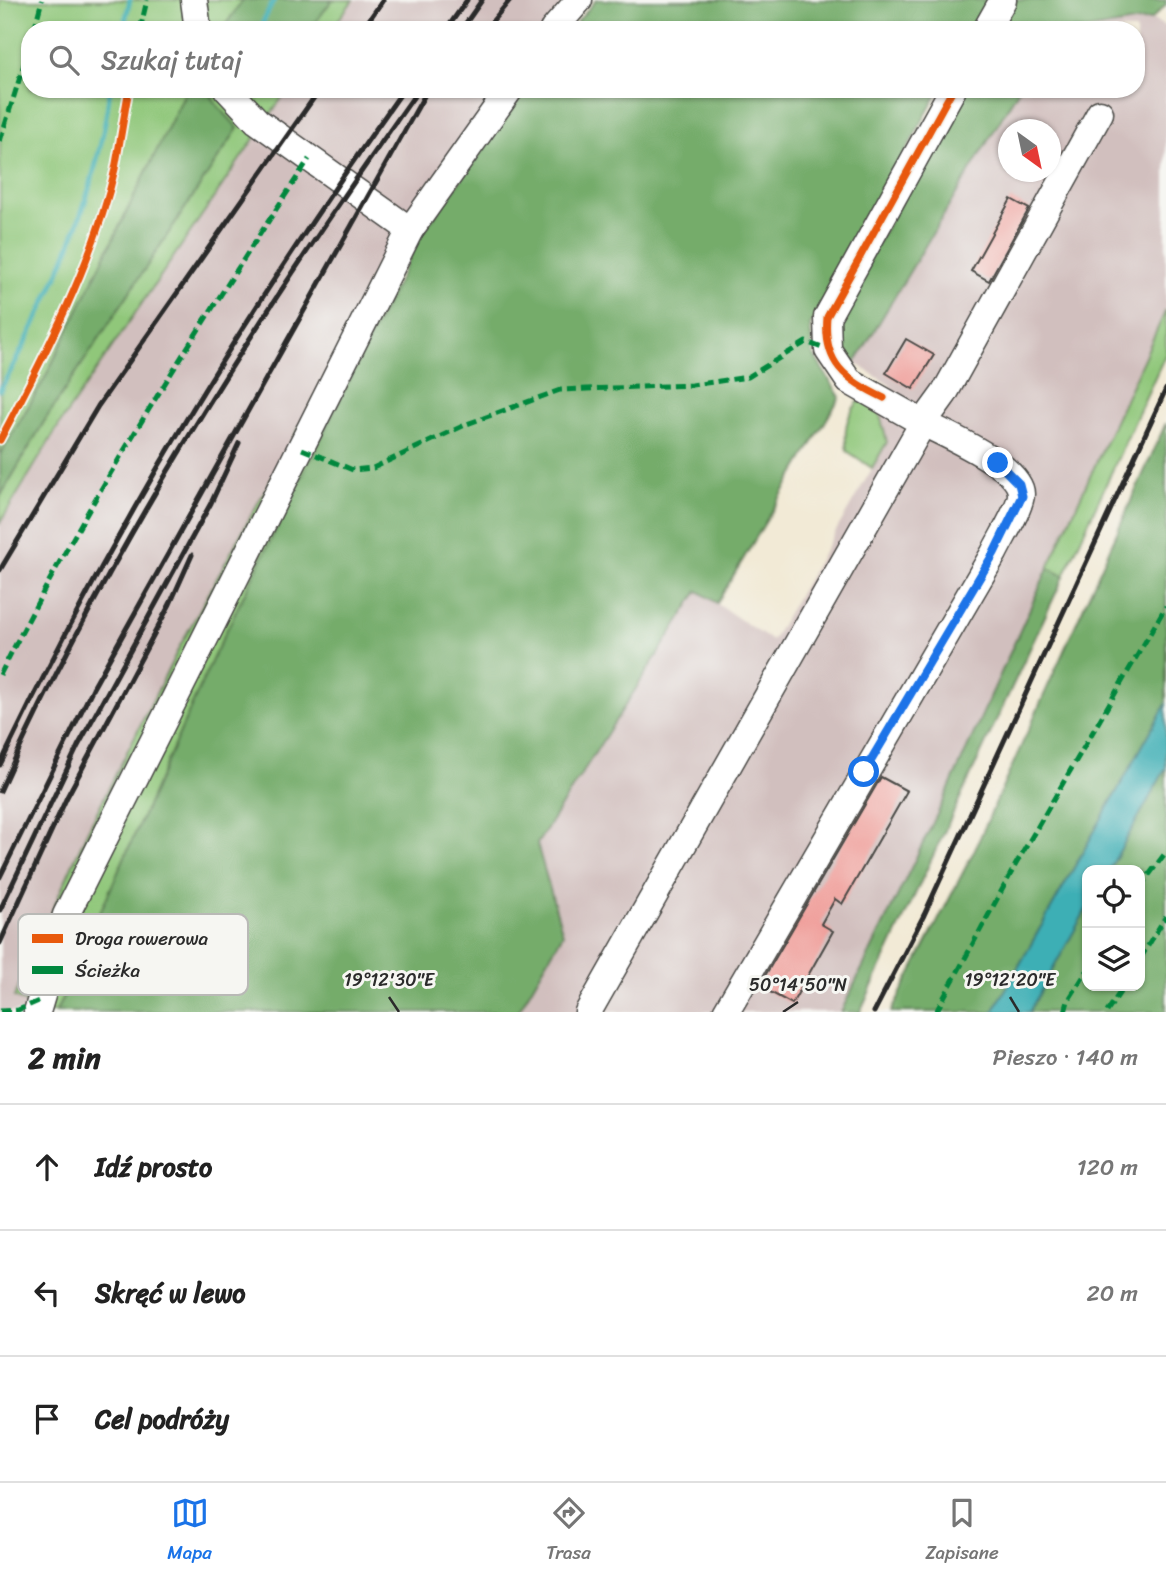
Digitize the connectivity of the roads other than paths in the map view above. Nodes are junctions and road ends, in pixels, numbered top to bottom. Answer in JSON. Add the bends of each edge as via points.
{"nodes":[{"id":1,"x":194,"y":0,"type":"edge"},
{"id":2,"x":579,"y":0,"type":"edge"},
{"id":3,"x":1003,"y":0,"type":"edge"},
{"id":4,"x":197,"y":21,"type":"edge"},
{"id":5,"x":561,"y":21,"type":"edge"},
{"id":6,"x":991,"y":21,"type":"edge"},
{"id":7,"x":235,"y":98,"type":"edge"},
{"id":8,"x":504,"y":98,"type":"edge"},
{"id":9,"x":948,"y":98,"type":"edge"},
{"id":10,"x":1100,"y":113,"type":"dead end"},
{"id":11,"x":410,"y":230,"type":"junction"},
{"id":12,"x":923,"y":423,"type":"junction"},
{"id":13,"x":68,"y":914,"type":"edge"},
{"id":14,"x":42,"y":995,"type":"edge"},
{"id":15,"x":37,"y":1012,"type":"edge"},
{"id":16,"x":588,"y":1012,"type":"edge"},
{"id":17,"x":726,"y":1012,"type":"edge"}],
"edges":[{"from":1,"to":4,"type":"street"},
{"from":2,"to":5,"type":"street"},
{"from":3,"to":6,"type":"street"},
{"from":7,"to":11,"type":"street","via":[[257,121]]},
{"from":8,"to":11,"type":"street"},
{"from":9,"to":12,"type":"street","via":[[827,317],[828,351],[849,381]]},
{"from":10,"to":12,"type":"street","via":[[944,394]]},
{"from":11,"to":13,"type":"street"},
{"from":12,"to":16,"type":"street"},
{"from":12,"to":17,"type":"street","via":[[998,463],[1019,484],[1022,496],[994,553]]},
{"from":14,"to":15,"type":"street"}]}
